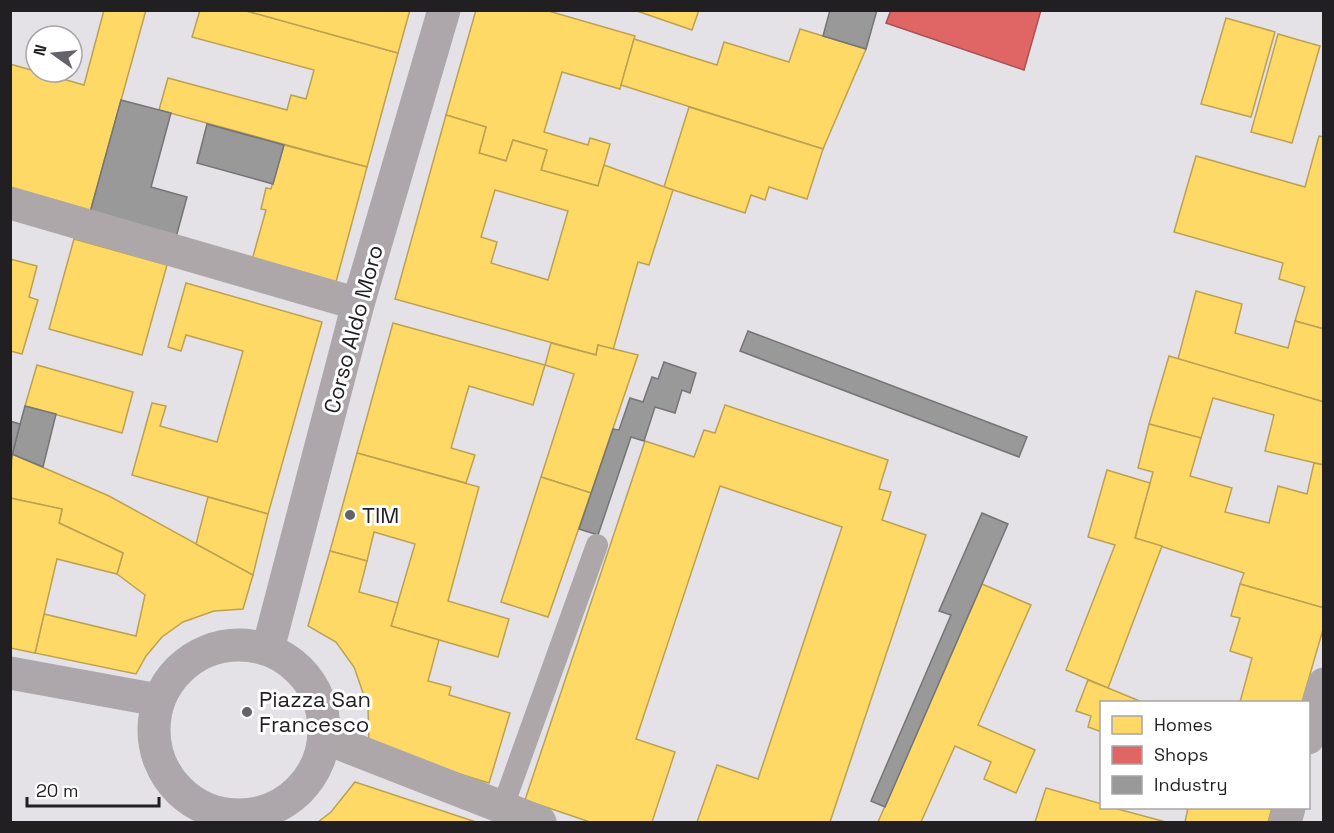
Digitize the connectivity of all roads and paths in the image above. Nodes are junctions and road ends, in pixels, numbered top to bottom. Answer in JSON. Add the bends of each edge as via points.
{"nodes":[{"id":1,"x":444,"y":10,"type":"edge"},
{"id":2,"x":10,"y":203,"type":"edge"},
{"id":3,"x":358,"y":304,"type":"junction"},
{"id":4,"x":597,"y":545,"type":"dead end"},
{"id":5,"x":268,"y":649,"type":"junction"},
{"id":6,"x":10,"y":673,"type":"edge"},
{"id":7,"x":1323,"y":684,"type":"edge"},
{"id":8,"x":158,"y":700,"type":"junction"},
{"id":9,"x":1310,"y":731,"type":"edge"},
{"id":10,"x":325,"y":738,"type":"junction"},
{"id":11,"x":502,"y":809,"type":"junction"},
{"id":12,"x":213,"y":818,"type":"edge"},
{"id":13,"x":540,"y":822,"type":"edge"}],
"edges":[{"from":1,"to":3,"type":"main road","name":"Corso Aldo Moro"},
{"from":2,"to":3,"type":"street"},
{"from":3,"to":5,"type":"main road","name":"Corso Aldo Moro"},
{"from":4,"to":11,"type":"lane"},
{"from":5,"to":8,"type":"main road","via":[[242,644],[215,647],[191,658],[171,676]]},
{"from":5,"to":10,"type":"main road","via":[[293,663],[312,684],[322,710]]},
{"from":6,"to":8,"type":"main road"},
{"from":7,"to":9,"type":"street"},
{"from":8,"to":12,"type":"main road","via":[[153,728],[157,755],[169,780]]},
{"from":10,"to":11,"type":"street"},
{"from":10,"to":12,"type":"main road","via":[[318,763],[305,784],[286,802],[264,812]]},
{"from":11,"to":13,"type":"street"}]}
